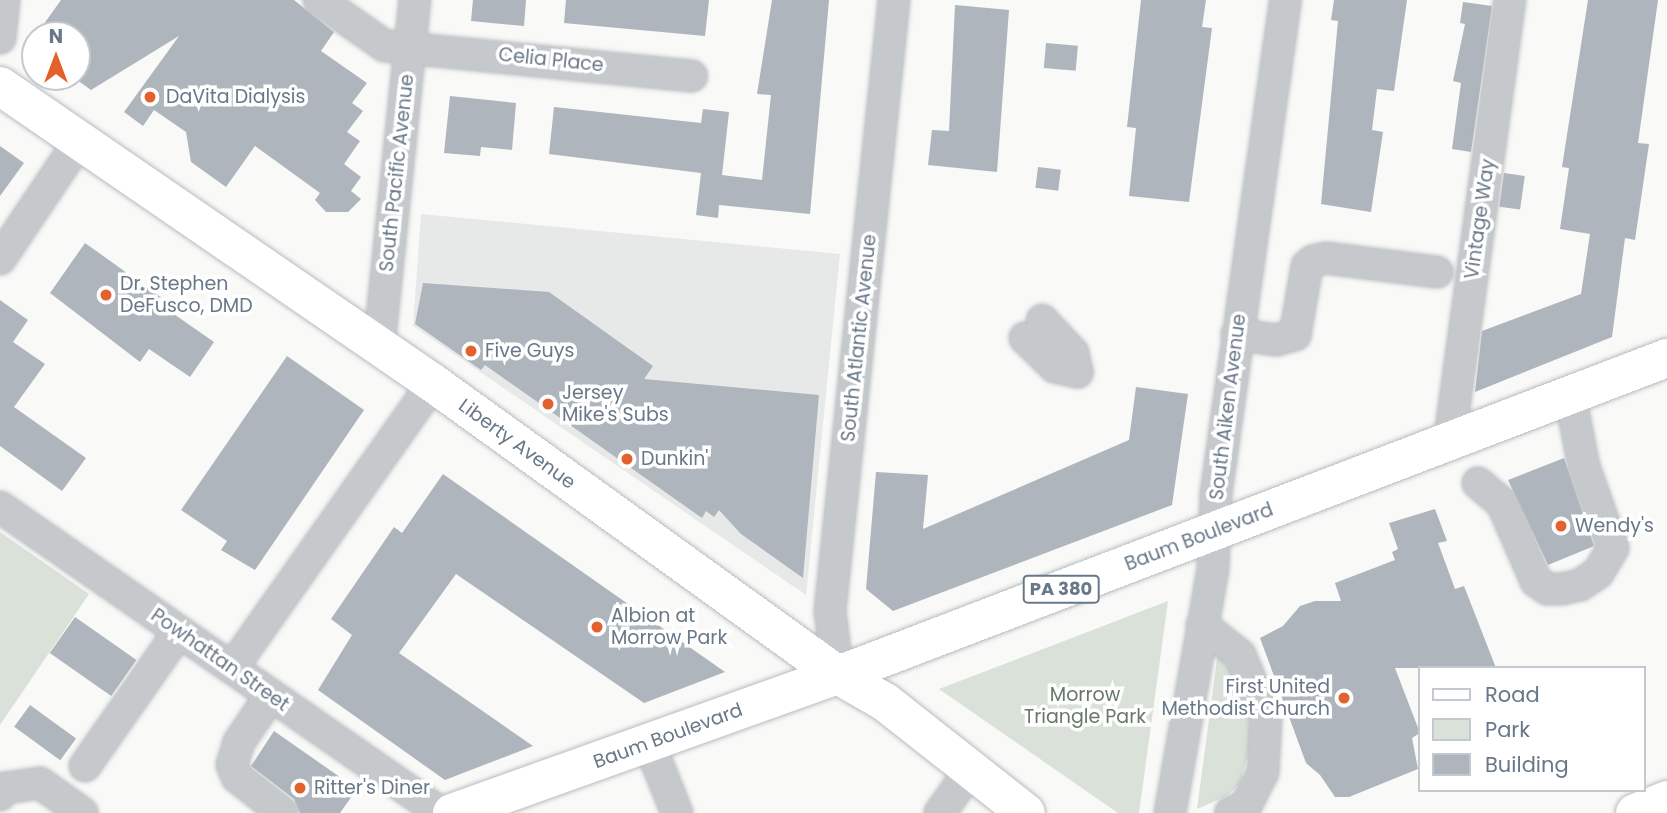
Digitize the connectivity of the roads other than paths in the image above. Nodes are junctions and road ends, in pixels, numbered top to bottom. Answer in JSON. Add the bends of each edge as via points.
{"nodes":[{"id":1,"x":4,"y":0,"type":"edge"},
{"id":2,"x":319,"y":0,"type":"edge"},
{"id":3,"x":415,"y":0,"type":"edge"},
{"id":4,"x":894,"y":0,"type":"edge"},
{"id":5,"x":1285,"y":0,"type":"edge"},
{"id":6,"x":1510,"y":0,"type":"edge"},
{"id":7,"x":0,"y":38,"type":"edge"},
{"id":8,"x":411,"y":45,"type":"junction"},
{"id":9,"x":692,"y":75,"type":"dead end"},
{"id":10,"x":0,"y":86,"type":"edge"},
{"id":11,"x":78,"y":143,"type":"junction"},
{"id":12,"x":0,"y":259,"type":"edge"},
{"id":13,"x":1437,"y":272,"type":"dead end"},
{"id":14,"x":1237,"y":334,"type":"junction"},
{"id":15,"x":379,"y":347,"type":"junction"},
{"id":16,"x":1667,"y":358,"type":"edge"},
{"id":17,"x":433,"y":383,"type":"junction"},
{"id":18,"x":1570,"y":395,"type":"junction"},
{"id":19,"x":1450,"y":437,"type":"junction"},
{"id":20,"x":1478,"y":483,"type":"dead end"},
{"id":21,"x":0,"y":507,"type":"edge"},
{"id":22,"x":1214,"y":531,"type":"junction"},
{"id":23,"x":1202,"y":625,"type":"junction"},
{"id":24,"x":179,"y":632,"type":"junction"},
{"id":25,"x":232,"y":668,"type":"junction"},
{"id":26,"x":838,"y":675,"type":"junction"},
{"id":27,"x":271,"y":695,"type":"junction"},
{"id":28,"x":649,"y":743,"type":"junction"},
{"id":29,"x":85,"y":766,"type":"dead end"},
{"id":30,"x":969,"y":772,"type":"junction"},
{"id":31,"x":0,"y":795,"type":"edge"},
{"id":32,"x":1667,"y":800,"type":"edge"},
{"id":33,"x":82,"y":813,"type":"edge"},
{"id":34,"x":283,"y":813,"type":"edge"},
{"id":35,"x":440,"y":813,"type":"edge"},
{"id":36,"x":452,"y":813,"type":"edge"},
{"id":37,"x":677,"y":813,"type":"edge"},
{"id":38,"x":940,"y":813,"type":"edge"},
{"id":39,"x":1026,"y":813,"type":"edge"},
{"id":40,"x":1170,"y":813,"type":"edge"},
{"id":41,"x":1230,"y":813,"type":"edge"},
{"id":42,"x":1635,"y":813,"type":"edge"}],
"edges":[{"from":1,"to":7,"type":"street"},
{"from":2,"to":8,"type":"street","name":"Celia Place","via":[[385,46]]},
{"from":3,"to":8,"type":"street","name":"South Pacific Avenue"},
{"from":4,"to":26,"type":"street","name":"South Atlantic Avenue","via":[[830,611]]},
{"from":5,"to":14,"type":"street","name":"South Aiken Avenue"},
{"from":6,"to":19,"type":"street","name":"Vintage Way"},
{"from":8,"to":9,"type":"street","name":"Celia Place"},
{"from":8,"to":15,"type":"street","name":"South Pacific Avenue"},
{"from":10,"to":11,"type":"main road","name":"Liberty Avenue"},
{"from":11,"to":12,"type":"street"},
{"from":11,"to":15,"type":"main road","name":"Liberty Avenue"},
{"from":13,"to":14,"type":"street","via":[[1326,258],[1313,261],[1307,266],[1295,335],[1276,340]]},
{"from":14,"to":22,"type":"street","name":"South Aiken Avenue"},
{"from":15,"to":17,"type":"main road","name":"Liberty Avenue"},
{"from":16,"to":18,"type":"main road","name":"Baum Boulevard","number":"PA 380"},
{"from":17,"to":25,"type":"street"},
{"from":17,"to":26,"type":"main road","name":"Liberty Avenue"},
{"from":18,"to":19,"type":"main road","name":"Baum Boulevard","number":"PA 380"},
{"from":18,"to":20,"type":"street","via":[[1584,467],[1613,548],[1598,573],[1580,585],[1561,589],[1548,589],[1536,581],[1502,503]]},
{"from":19,"to":22,"type":"main road","name":"Baum Boulevard","number":"PA 380"},
{"from":21,"to":24,"type":"street","name":"Powhattan Street"},
{"from":22,"to":23,"type":"street","name":"South Aiken Avenue"},
{"from":22,"to":26,"type":"main road","name":"Baum Boulevard","number":"PA 380"},
{"from":23,"to":40,"type":"street","name":"South Aiken Avenue"},
{"from":23,"to":41,"type":"street","via":[[1240,655],[1266,717],[1263,772],[1246,806]]},
{"from":24,"to":25,"type":"street","name":"Powhattan Street"},
{"from":24,"to":29,"type":"street"},
{"from":25,"to":27,"type":"street","name":"Powhattan Street"},
{"from":26,"to":28,"type":"main road","name":"Baum Boulevard","number":"PA 380"},
{"from":26,"to":30,"type":"main road","name":"Liberty Avenue","via":[[885,702]]},
{"from":27,"to":34,"type":"street","via":[[239,742],[232,765],[237,777]]},
{"from":27,"to":35,"type":"street","name":"Powhattan Street"},
{"from":28,"to":36,"type":"main road","name":"Baum Boulevard","number":"PA 380"},
{"from":28,"to":37,"type":"street"},
{"from":30,"to":38,"type":"street"},
{"from":30,"to":39,"type":"main road","name":"Liberty Avenue"},
{"from":31,"to":33,"type":"street","via":[[5,788],[40,783]]},
{"from":32,"to":42,"type":"main road"}]}
